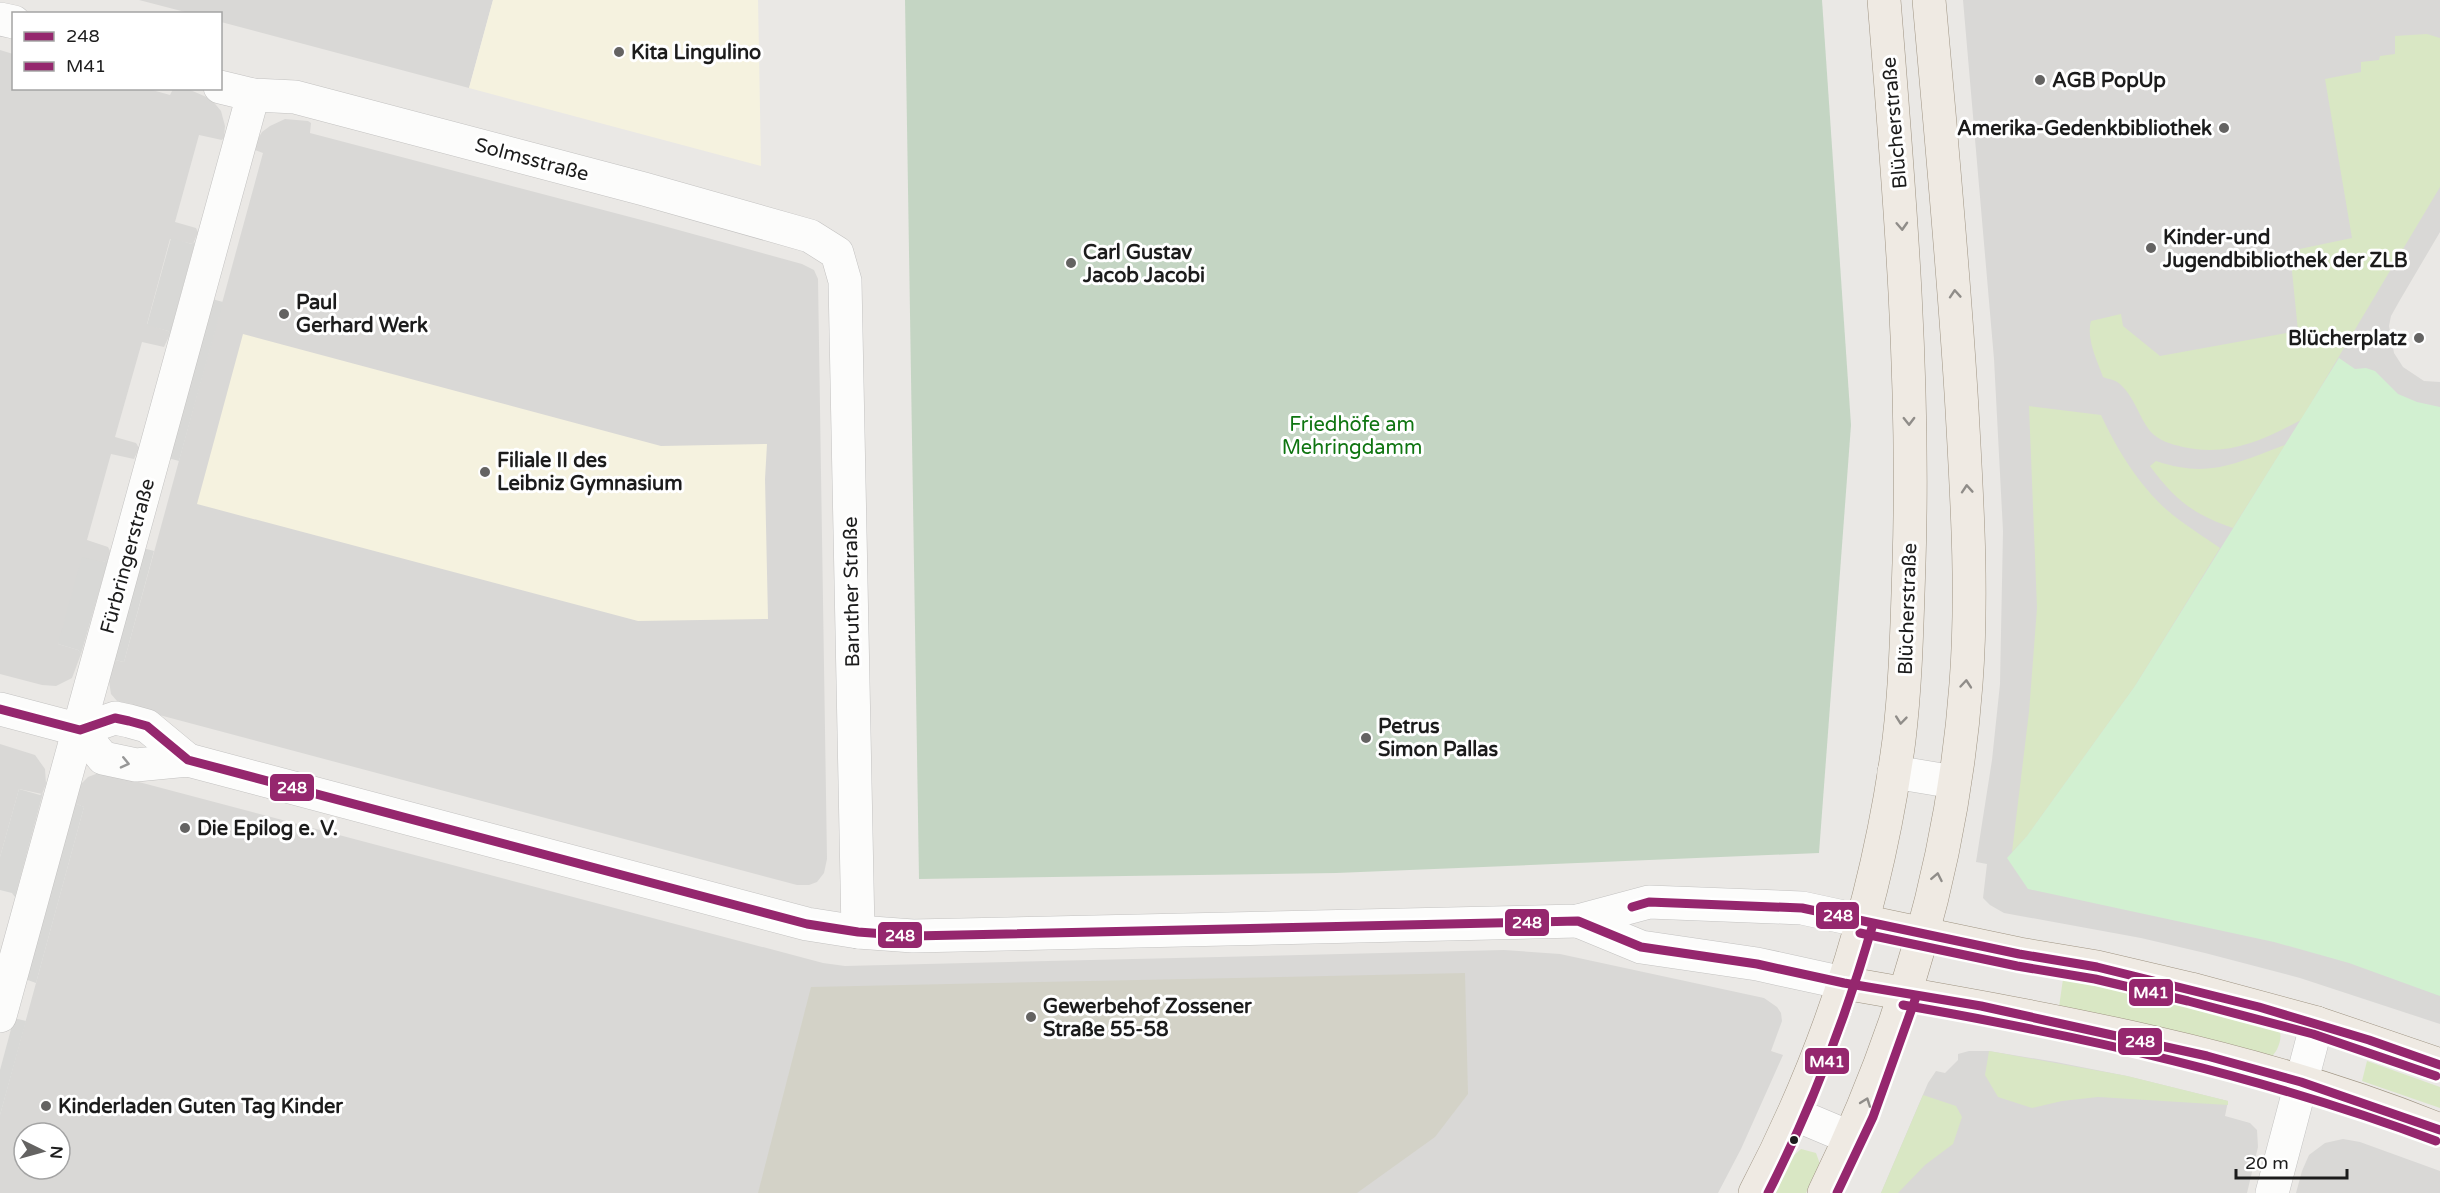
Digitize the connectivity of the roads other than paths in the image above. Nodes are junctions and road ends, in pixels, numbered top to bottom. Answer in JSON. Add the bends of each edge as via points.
{"nodes":[{"id":1,"x":1884,"y":0,"type":"edge"},
{"id":2,"x":1929,"y":0,"type":"edge"},
{"id":3,"x":222,"y":87,"type":"edge"},
{"id":4,"x":253,"y":95,"type":"junction"},
{"id":5,"x":837,"y":253,"type":"joint"},
{"id":6,"x":0,"y":709,"type":"edge"},
{"id":7,"x":80,"y":730,"type":"junction"},
{"id":8,"x":1894,"y":772,"type":"junction"},
{"id":9,"x":1954,"y":782,"type":"junction"},
{"id":10,"x":1578,"y":921,"type":"junction"},
{"id":11,"x":1862,"y":921,"type":"junction"},
{"id":12,"x":858,"y":932,"type":"junction"},
{"id":13,"x":1922,"y":933,"type":"junction"},
{"id":14,"x":1844,"y":983,"type":"junction"},
{"id":15,"x":1905,"y":993,"type":"junction"},
{"id":16,"x":0,"y":1016,"type":"edge"},
{"id":17,"x":2316,"y":1023,"type":"junction"},
{"id":18,"x":2440,"y":1065,"type":"edge"},
{"id":19,"x":2301,"y":1082,"type":"junction"},
{"id":20,"x":1794,"y":1114,"type":"junction"},
{"id":21,"x":2440,"y":1130,"type":"edge"},
{"id":22,"x":1851,"y":1138,"type":"junction"},
{"id":23,"x":1755,"y":1193,"type":"edge"},
{"id":24,"x":1824,"y":1193,"type":"edge"},
{"id":25,"x":2272,"y":1193,"type":"edge"}],
"edges":[{"from":1,"to":8,"type":"main road","name":"Blücherstraße","one_way":true,"via":[[1907,315],[1910,458],[1906,642]]},
{"from":9,"to":2,"type":"main road","one_way":true,"via":[[1968,655],[1968,506],[1951,238]]},
{"from":3,"to":4,"type":"street","name":"Solmsstraße"},
{"from":4,"to":5,"type":"street","name":"Solmsstraße","via":[[295,97],[644,189],[810,236]]},
{"from":4,"to":7,"type":"street","name":"Fürbringerstraße"},
{"from":5,"to":12,"type":"street","name":"Baruther Straße","via":[[845,281]]},
{"from":6,"to":7,"type":"street"},
{"from":7,"to":12,"type":"street","via":[[115,718],[147,726],[188,760],[807,924]]},
{"from":7,"to":16,"type":"street","name":"Fürbringerstraße"},
{"from":8,"to":9,"type":"street"},
{"from":8,"to":11,"type":"main road","name":"Blücherstraße"},
{"from":13,"to":9,"type":"main road","one_way":true,"via":[[1935,891]]},
{"from":10,"to":11,"type":"street","via":[[1649,902],[1802,908]]},
{"from":10,"to":12,"type":"street","via":[[913,936]]},
{"from":10,"to":14,"type":"street","via":[[1641,946],[1757,964]]},
{"from":11,"to":13,"type":"main road"},
{"from":11,"to":14,"type":"main road","name":"Blücherstraße"},
{"from":13,"to":15,"type":"main road"},
{"from":13,"to":17,"type":"main road","via":[[2160,982]]},
{"from":14,"to":15,"type":"main road"},
{"from":14,"to":20,"type":"main road","name":"Blücherstraße"},
{"from":15,"to":19,"type":"main road","via":[[2106,1032]]},
{"from":22,"to":15,"type":"main road","one_way":true},
{"from":17,"to":18,"type":"main road"},
{"from":17,"to":19,"type":"street"},
{"from":19,"to":21,"type":"main road"},
{"from":19,"to":25,"type":"street"},
{"from":20,"to":22,"type":"street"},
{"from":20,"to":23,"type":"main road","name":"Blücherstraße"},
{"from":22,"to":24,"type":"main road"}]}
